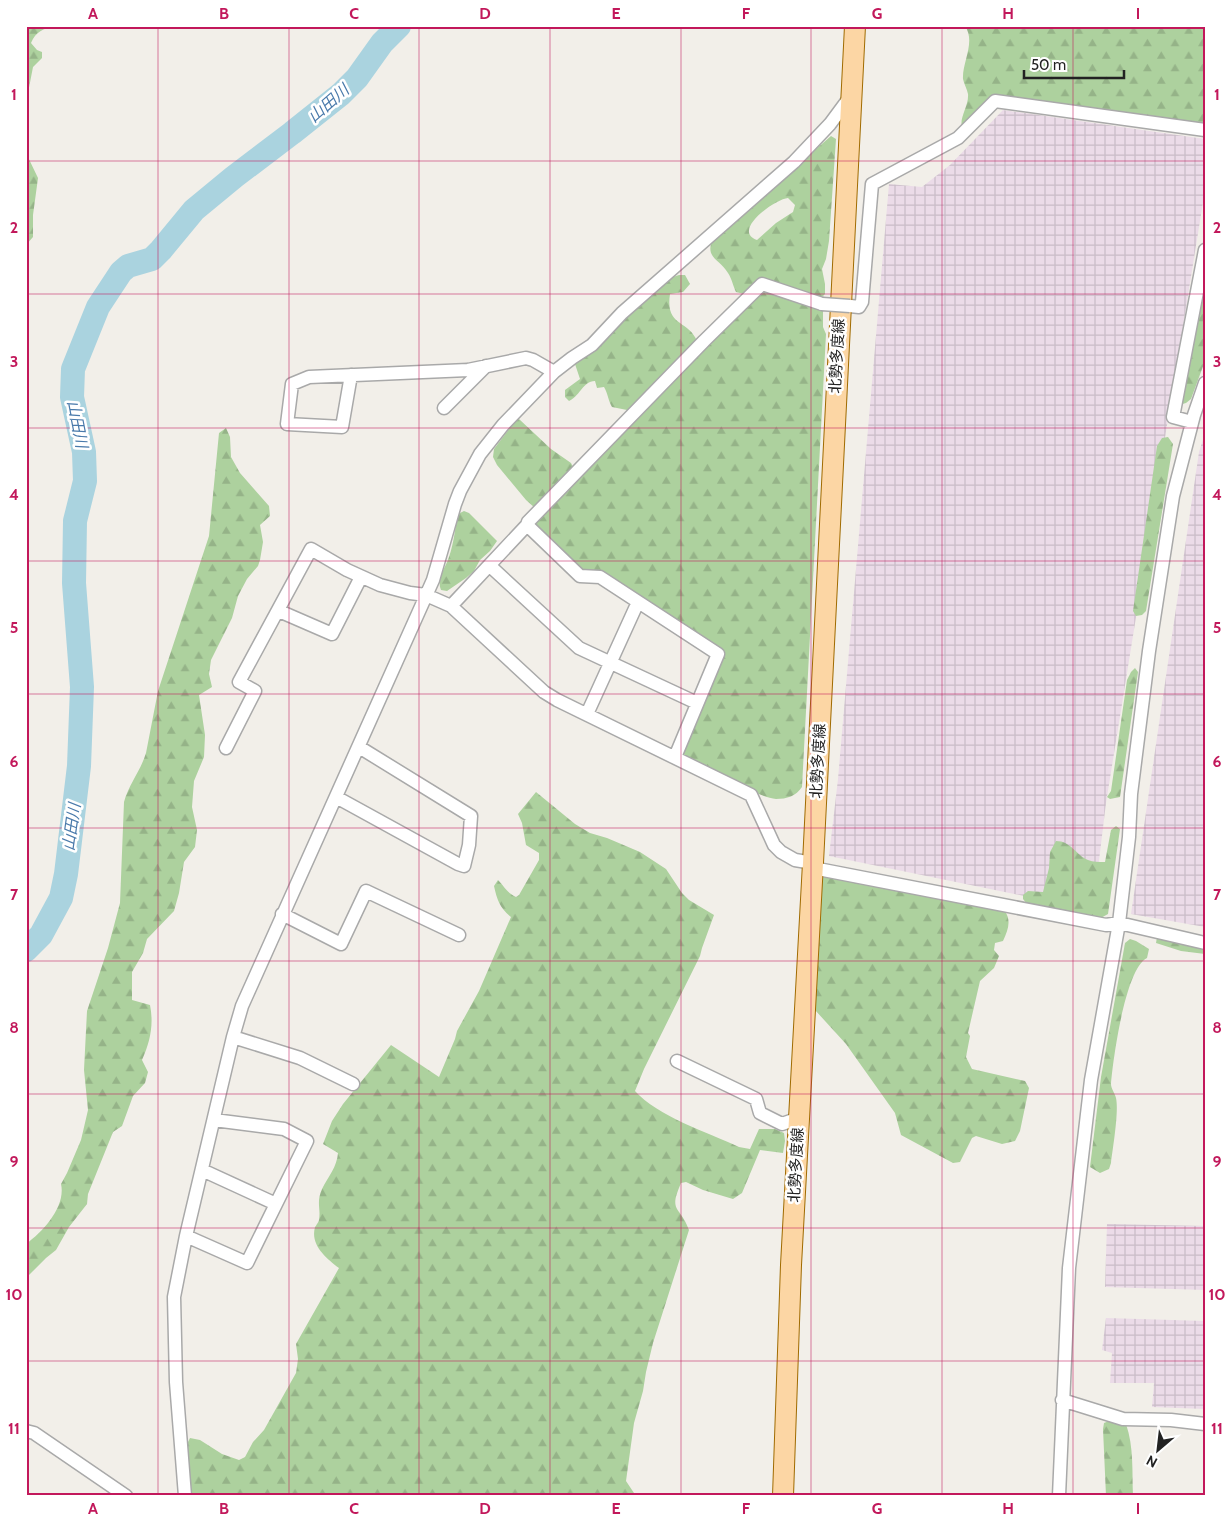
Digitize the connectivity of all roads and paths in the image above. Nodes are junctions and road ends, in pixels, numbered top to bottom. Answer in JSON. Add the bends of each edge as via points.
{"nodes":[{"id":1,"x":854,"y":26,"type":"edge"},
{"id":2,"x":850,"y":97,"type":"junction"},
{"id":3,"x":1205,"y":130,"type":"edge"},
{"id":4,"x":1205,"y":250,"type":"edge"},
{"id":5,"x":486,"y":366,"type":"junction"},
{"id":6,"x":554,"y":372,"type":"junction"},
{"id":7,"x":352,"y":375,"type":"junction"},
{"id":8,"x":1205,"y":383,"type":"edge"},
{"id":9,"x":444,"y":408,"type":"dead end"},
{"id":10,"x":1192,"y":422,"type":"junction"},
{"id":11,"x":527,"y":526,"type":"junction"},
{"id":12,"x":490,"y":566,"type":"junction"},
{"id":13,"x":361,"y":577,"type":"junction"},
{"id":14,"x":426,"y":596,"type":"junction"},
{"id":15,"x":638,"y":602,"type":"junction"},
{"id":16,"x":451,"y":606,"type":"junction"},
{"id":17,"x":279,"y":611,"type":"junction"},
{"id":18,"x":610,"y":663,"type":"junction"},
{"id":19,"x":697,"y":703,"type":"junction"},
{"id":20,"x":587,"y":714,"type":"junction"},
{"id":21,"x":358,"y":747,"type":"junction"},
{"id":22,"x":226,"y":748,"type":"dead end"},
{"id":23,"x":675,"y":757,"type":"junction"},
{"id":24,"x":336,"y":797,"type":"junction"},
{"id":25,"x":813,"y":866,"type":"junction"},
{"id":26,"x":282,"y":914,"type":"junction"},
{"id":27,"x":1119,"y":924,"type":"junction"},
{"id":28,"x":460,"y":935,"type":"dead end"},
{"id":29,"x":1205,"y":943,"type":"edge"},
{"id":30,"x":233,"y":1037,"type":"junction"},
{"id":31,"x":676,"y":1061,"type":"dead end"},
{"id":32,"x":353,"y":1084,"type":"dead end"},
{"id":33,"x":799,"y":1118,"type":"junction"},
{"id":34,"x":214,"y":1120,"type":"junction"},
{"id":35,"x":202,"y":1170,"type":"junction"},
{"id":36,"x":276,"y":1204,"type":"junction"},
{"id":37,"x":186,"y":1236,"type":"junction"},
{"id":38,"x":1062,"y":1400,"type":"junction"},
{"id":39,"x":1205,"y":1424,"type":"edge"},
{"id":40,"x":26,"y":1431,"type":"edge"},
{"id":41,"x":126,"y":1496,"type":"edge"},
{"id":42,"x":185,"y":1496,"type":"edge"},
{"id":43,"x":783,"y":1496,"type":"edge"},
{"id":44,"x":1059,"y":1496,"type":"edge"}],
"edges":[{"from":1,"to":2,"type":"main road","name":"北勢多度線"},
{"from":2,"to":6,"type":"street","via":[[794,162],[622,313],[592,345]]},
{"from":2,"to":25,"type":"main road","name":"北勢多度線"},
{"from":3,"to":11,"type":"street","bridge":true,"via":[[995,101],[958,138],[872,184],[859,307],[822,304],[762,284]]},
{"from":4,"to":10,"type":"street","via":[[1173,417]]},
{"from":5,"to":6,"type":"street","via":[[526,358]]},
{"from":5,"to":7,"type":"street","via":[[468,370]]},
{"from":5,"to":9,"type":"street"},
{"from":6,"to":14,"type":"street","via":[[480,454],[460,491],[434,580]]},
{"from":7,"to":7,"type":"street","via":[[309,377],[292,384],[287,424],[342,426]]},
{"from":8,"to":10,"type":"street"},
{"from":10,"to":27,"type":"street","via":[[1173,496],[1149,651]]},
{"from":11,"to":12,"type":"street"},
{"from":11,"to":15,"type":"street","via":[[580,576],[600,577]]},
{"from":12,"to":16,"type":"street"},
{"from":12,"to":18,"type":"street","via":[[579,648]]},
{"from":13,"to":14,"type":"street","via":[[393,589]]},
{"from":13,"to":17,"type":"street","via":[[332,634]]},
{"from":13,"to":17,"type":"street","via":[[311,549]]},
{"from":14,"to":16,"type":"street"},
{"from":14,"to":21,"type":"street"},
{"from":15,"to":18,"type":"street"},
{"from":15,"to":19,"type":"street","via":[[718,654]]},
{"from":16,"to":20,"type":"street","via":[[544,692]]},
{"from":17,"to":22,"type":"street","via":[[239,682],[255,691]]},
{"from":18,"to":19,"type":"street"},
{"from":18,"to":20,"type":"street"},
{"from":19,"to":23,"type":"street"},
{"from":20,"to":23,"type":"street"},
{"from":21,"to":24,"type":"street"},
{"from":21,"to":24,"type":"street","via":[[471,816],[472,828],[464,866]]},
{"from":23,"to":25,"type":"street","via":[[751,795],[780,852]]},
{"from":24,"to":26,"type":"street"},
{"from":25,"to":27,"type":"street","via":[[1106,925]]},
{"from":25,"to":33,"type":"main road","name":"北勢多度線"},
{"from":26,"to":28,"type":"street","via":[[341,944],[366,891]]},
{"from":26,"to":30,"type":"street","via":[[242,1006]]},
{"from":27,"to":29,"type":"street"},
{"from":27,"to":38,"type":"street","via":[[1091,1080],[1078,1183],[1069,1268]]},
{"from":30,"to":32,"type":"street","via":[[300,1058]]},
{"from":30,"to":34,"type":"street"},
{"from":31,"to":33,"type":"street","via":[[756,1099],[760,1113],[782,1124]]},
{"from":33,"to":43,"type":"main road","name":"北勢多度線"},
{"from":34,"to":35,"type":"street"},
{"from":34,"to":36,"type":"street","via":[[284,1129],[307,1141]]},
{"from":35,"to":36,"type":"street"},
{"from":35,"to":37,"type":"street"},
{"from":36,"to":37,"type":"street","via":[[247,1263]]},
{"from":37,"to":42,"type":"street","via":[[173,1312]]},
{"from":38,"to":39,"type":"street","via":[[1123,1419]]},
{"from":38,"to":44,"type":"street"},
{"from":40,"to":41,"type":"street","via":[[34,1433]]}]}
